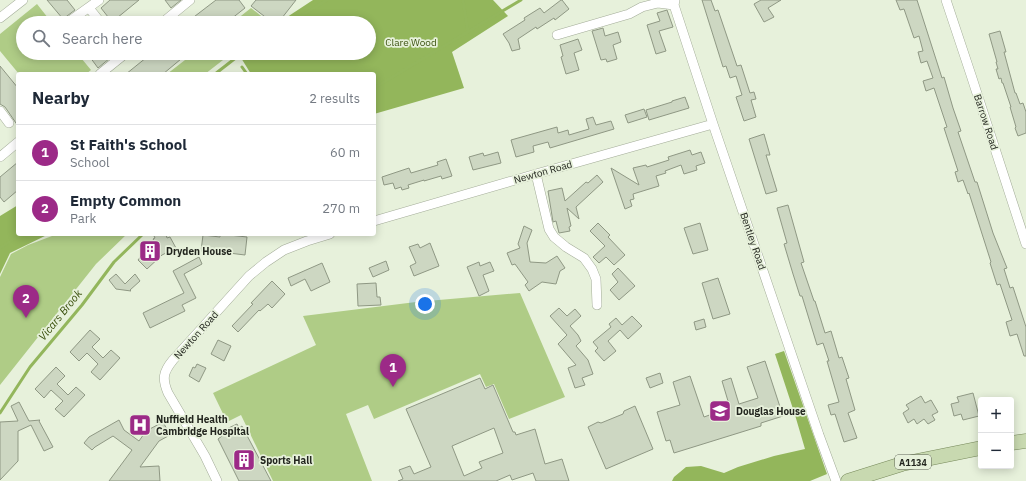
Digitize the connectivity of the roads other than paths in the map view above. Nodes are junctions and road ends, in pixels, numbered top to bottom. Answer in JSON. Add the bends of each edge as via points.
{"nodes":[{"id":1,"x":23,"y":0,"type":"edge"},
{"id":2,"x":99,"y":0,"type":"edge"},
{"id":3,"x":190,"y":0,"type":"edge"},
{"id":4,"x":946,"y":0,"type":"edge"},
{"id":5,"x":675,"y":3,"type":"edge"},
{"id":6,"x":89,"y":8,"type":"junction"},
{"id":7,"x":77,"y":16,"type":"edge"},
{"id":8,"x":95,"y":16,"type":"edge"},
{"id":9,"x":171,"y":16,"type":"edge"},
{"id":10,"x":0,"y":18,"type":"edge"},
{"id":11,"x":557,"y":35,"type":"dead end"},
{"id":12,"x":117,"y":60,"type":"edge"},
{"id":13,"x":102,"y":72,"type":"edge"},
{"id":14,"x":0,"y":111,"type":"edge"},
{"id":15,"x":9,"y":122,"type":"dead end"},
{"id":16,"x":713,"y":124,"type":"junction"},
{"id":17,"x":16,"y":144,"type":"edge"},
{"id":18,"x":0,"y":156,"type":"edge"},
{"id":19,"x":536,"y":174,"type":"junction"},
{"id":20,"x":376,"y":220,"type":"edge"},
{"id":21,"x":324,"y":236,"type":"edge"},
{"id":22,"x":1026,"y":244,"type":"edge"},
{"id":23,"x":597,"y":305,"type":"dead end"},
{"id":24,"x":1026,"y":441,"type":"edge"},
{"id":25,"x":1014,"y":443,"type":"edge"},
{"id":26,"x":978,"y":449,"type":"edge"},
{"id":27,"x":217,"y":481,"type":"edge"},
{"id":28,"x":836,"y":481,"type":"edge"},
{"id":29,"x":848,"y":481,"type":"edge"}],
"edges":[{"from":1,"to":10,"type":"street"},
{"from":2,"to":6,"type":"street"},
{"from":3,"to":9,"type":"street"},
{"from":4,"to":22,"type":"street","name":"Barrow Road"},
{"from":5,"to":11,"type":"street","via":[[658,3],[642,7],[629,14]]},
{"from":5,"to":16,"type":"street","name":"Bentley Road"},
{"from":6,"to":7,"type":"street"},
{"from":6,"to":8,"type":"street"},
{"from":12,"to":13,"type":"street"},
{"from":14,"to":15,"type":"street"},
{"from":16,"to":19,"type":"street","name":"Newton Road"},
{"from":16,"to":28,"type":"street","name":"Bentley Road"},
{"from":17,"to":18,"type":"street"},
{"from":19,"to":20,"type":"street","name":"Newton Road"},
{"from":19,"to":23,"type":"street","via":[[549,229],[554,237],[584,258],[592,268],[596,279]]},
{"from":21,"to":27,"type":"street","name":"Newton Road","via":[[284,250],[249,276],[168,366],[164,379],[165,386]]},
{"from":24,"to":25,"type":"main road"},
{"from":26,"to":29,"type":"main road","number":"A1134","via":[[902,464]]}]}
